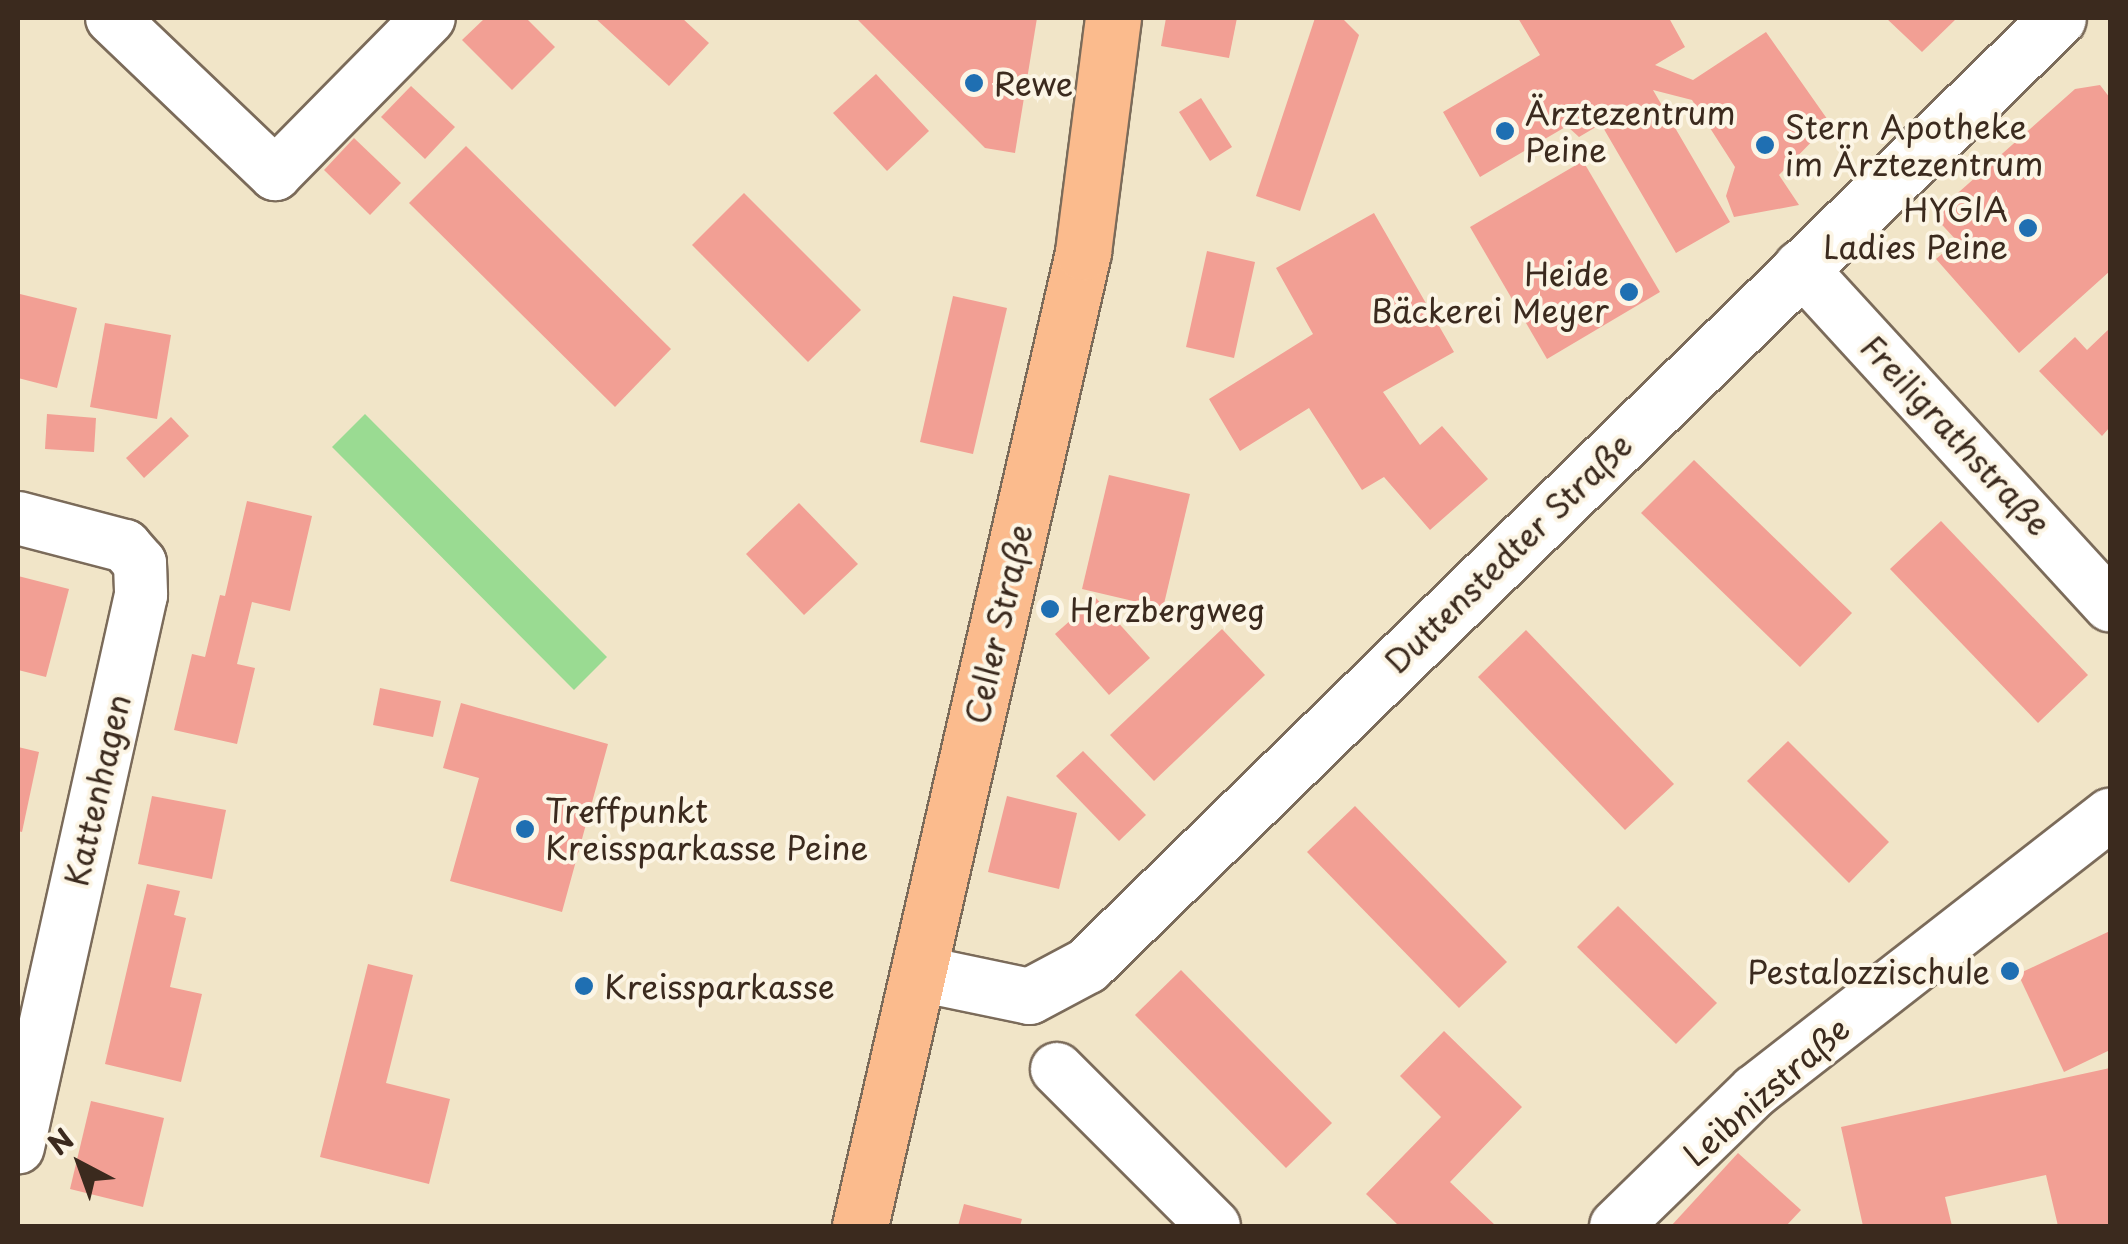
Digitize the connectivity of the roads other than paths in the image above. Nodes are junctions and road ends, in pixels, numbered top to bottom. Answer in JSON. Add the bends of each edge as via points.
{"nodes":[{"id":1,"x":112,"y":18,"type":"edge"},
{"id":2,"x":429,"y":18,"type":"edge"},
{"id":3,"x":1113,"y":18,"type":"edge"},
{"id":4,"x":2058,"y":18,"type":"edge"},
{"id":5,"x":1800,"y":267,"type":"junction"},
{"id":6,"x":18,"y":518,"type":"edge"},
{"id":7,"x":2110,"y":605,"type":"edge"},
{"id":8,"x":2110,"y":814,"type":"edge"},
{"id":9,"x":919,"y":973,"type":"junction"},
{"id":10,"x":1056,"y":1069,"type":"dead end"},
{"id":11,"x":18,"y":1147,"type":"edge"},
{"id":12,"x":860,"y":1226,"type":"edge"},
{"id":13,"x":1214,"y":1226,"type":"edge"},
{"id":14,"x":1616,"y":1226,"type":"edge"}],
"edges":[{"from":1,"to":2,"type":"street","via":[[275,174]]},
{"from":3,"to":9,"type":"main road","name":"Celler Straße","via":[[1083,252]]},
{"from":4,"to":5,"type":"street","name":"Duttenstedter Straße"},
{"from":5,"to":7,"type":"street","name":"Freiligrathstraße"},
{"from":5,"to":9,"type":"street","name":"Duttenstedter Straße","via":[[1087,965],[1030,996]]},
{"from":6,"to":11,"type":"street","name":"Kattenhagen","via":[[125,546],[140,563],[141,595]]},
{"from":8,"to":14,"type":"street","name":"Leibnizstraße","via":[[1755,1091]]},
{"from":9,"to":12,"type":"main road","name":"Celler Straße"},
{"from":10,"to":13,"type":"street"}]}
